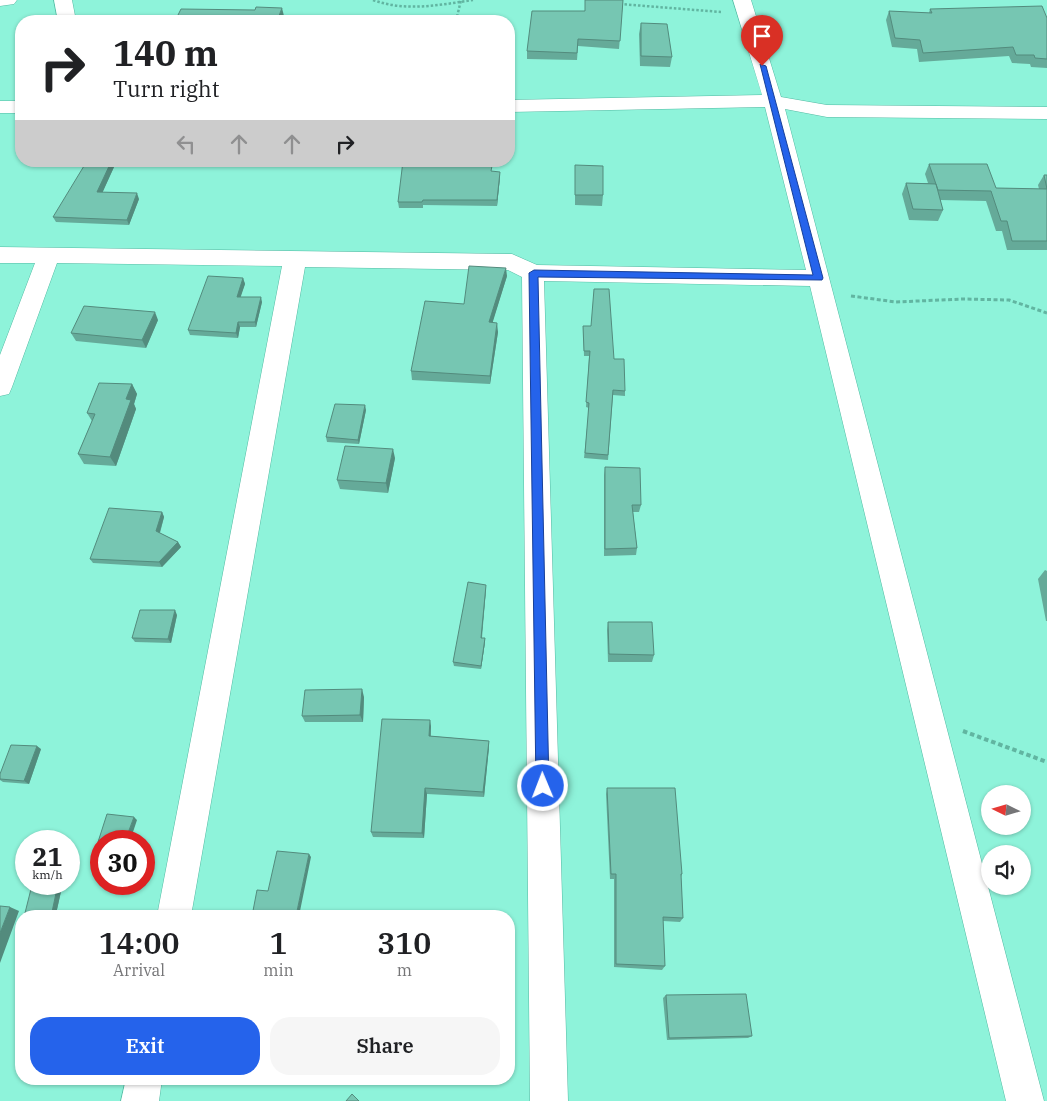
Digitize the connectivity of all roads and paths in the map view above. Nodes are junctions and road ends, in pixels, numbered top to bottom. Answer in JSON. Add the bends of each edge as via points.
{"nodes":[{"id":1,"x":8,"y":0,"type":"edge"},
{"id":2,"x":63,"y":0,"type":"edge"},
{"id":3,"x":373,"y":0,"type":"edge"},
{"id":4,"x":461,"y":0,"type":"edge"},
{"id":5,"x":473,"y":0,"type":"edge"},
{"id":6,"x":0,"y":1,"type":"edge"},
{"id":7,"x":616,"y":4,"type":"edge"},
{"id":8,"x":744,"y":7,"type":"edge"},
{"id":9,"x":66,"y":15,"type":"edge"},
{"id":10,"x":457,"y":15,"type":"edge"},
{"id":11,"x":773,"y":101,"type":"junction"},
{"id":12,"x":515,"y":106,"type":"edge"},
{"id":13,"x":0,"y":107,"type":"edge"},
{"id":14,"x":15,"y":107,"type":"edge"},
{"id":15,"x":1047,"y":113,"type":"edge"},
{"id":16,"x":0,"y":255,"type":"edge"},
{"id":17,"x":49,"y":256,"type":"junction"},
{"id":18,"x":294,"y":258,"type":"junction"},
{"id":19,"x":534,"y":273,"type":"junction"},
{"id":20,"x":820,"y":285,"type":"junction"},
{"id":21,"x":1047,"y":313,"type":"edge"},
{"id":22,"x":0,"y":387,"type":"edge"},
{"id":23,"x":928,"y":718,"type":"junction"},
{"id":24,"x":1047,"y":762,"type":"edge"},
{"id":25,"x":175,"y":910,"type":"edge"},
{"id":26,"x":143,"y":1085,"type":"edge"},
{"id":27,"x":140,"y":1101,"type":"edge"},
{"id":28,"x":549,"y":1101,"type":"edge"},
{"id":29,"x":1025,"y":1101,"type":"edge"}],
"edges":[{"from":1,"to":6,"type":"street"},
{"from":2,"to":9,"type":"street"},
{"from":3,"to":4,"type":"path","via":[[411,8]]},
{"from":4,"to":5,"type":"path"},
{"from":4,"to":10,"type":"path"},
{"from":7,"to":8,"type":"path"},
{"from":8,"to":11,"type":"street"},
{"from":11,"to":12,"type":"street"},
{"from":11,"to":15,"type":"street","via":[[827,111]]},
{"from":11,"to":20,"type":"street"},
{"from":13,"to":14,"type":"street"},
{"from":16,"to":17,"type":"street"},
{"from":17,"to":18,"type":"street"},
{"from":17,"to":22,"type":"street"},
{"from":18,"to":19,"type":"street","via":[[512,262]]},
{"from":18,"to":25,"type":"street"},
{"from":19,"to":20,"type":"street"},
{"from":19,"to":28,"type":"street"},
{"from":20,"to":21,"type":"path","via":[[896,302],[1009,300]]},
{"from":20,"to":23,"type":"street"},
{"from":23,"to":24,"type":"path"},
{"from":23,"to":29,"type":"street"},
{"from":26,"to":27,"type":"street"}]}
